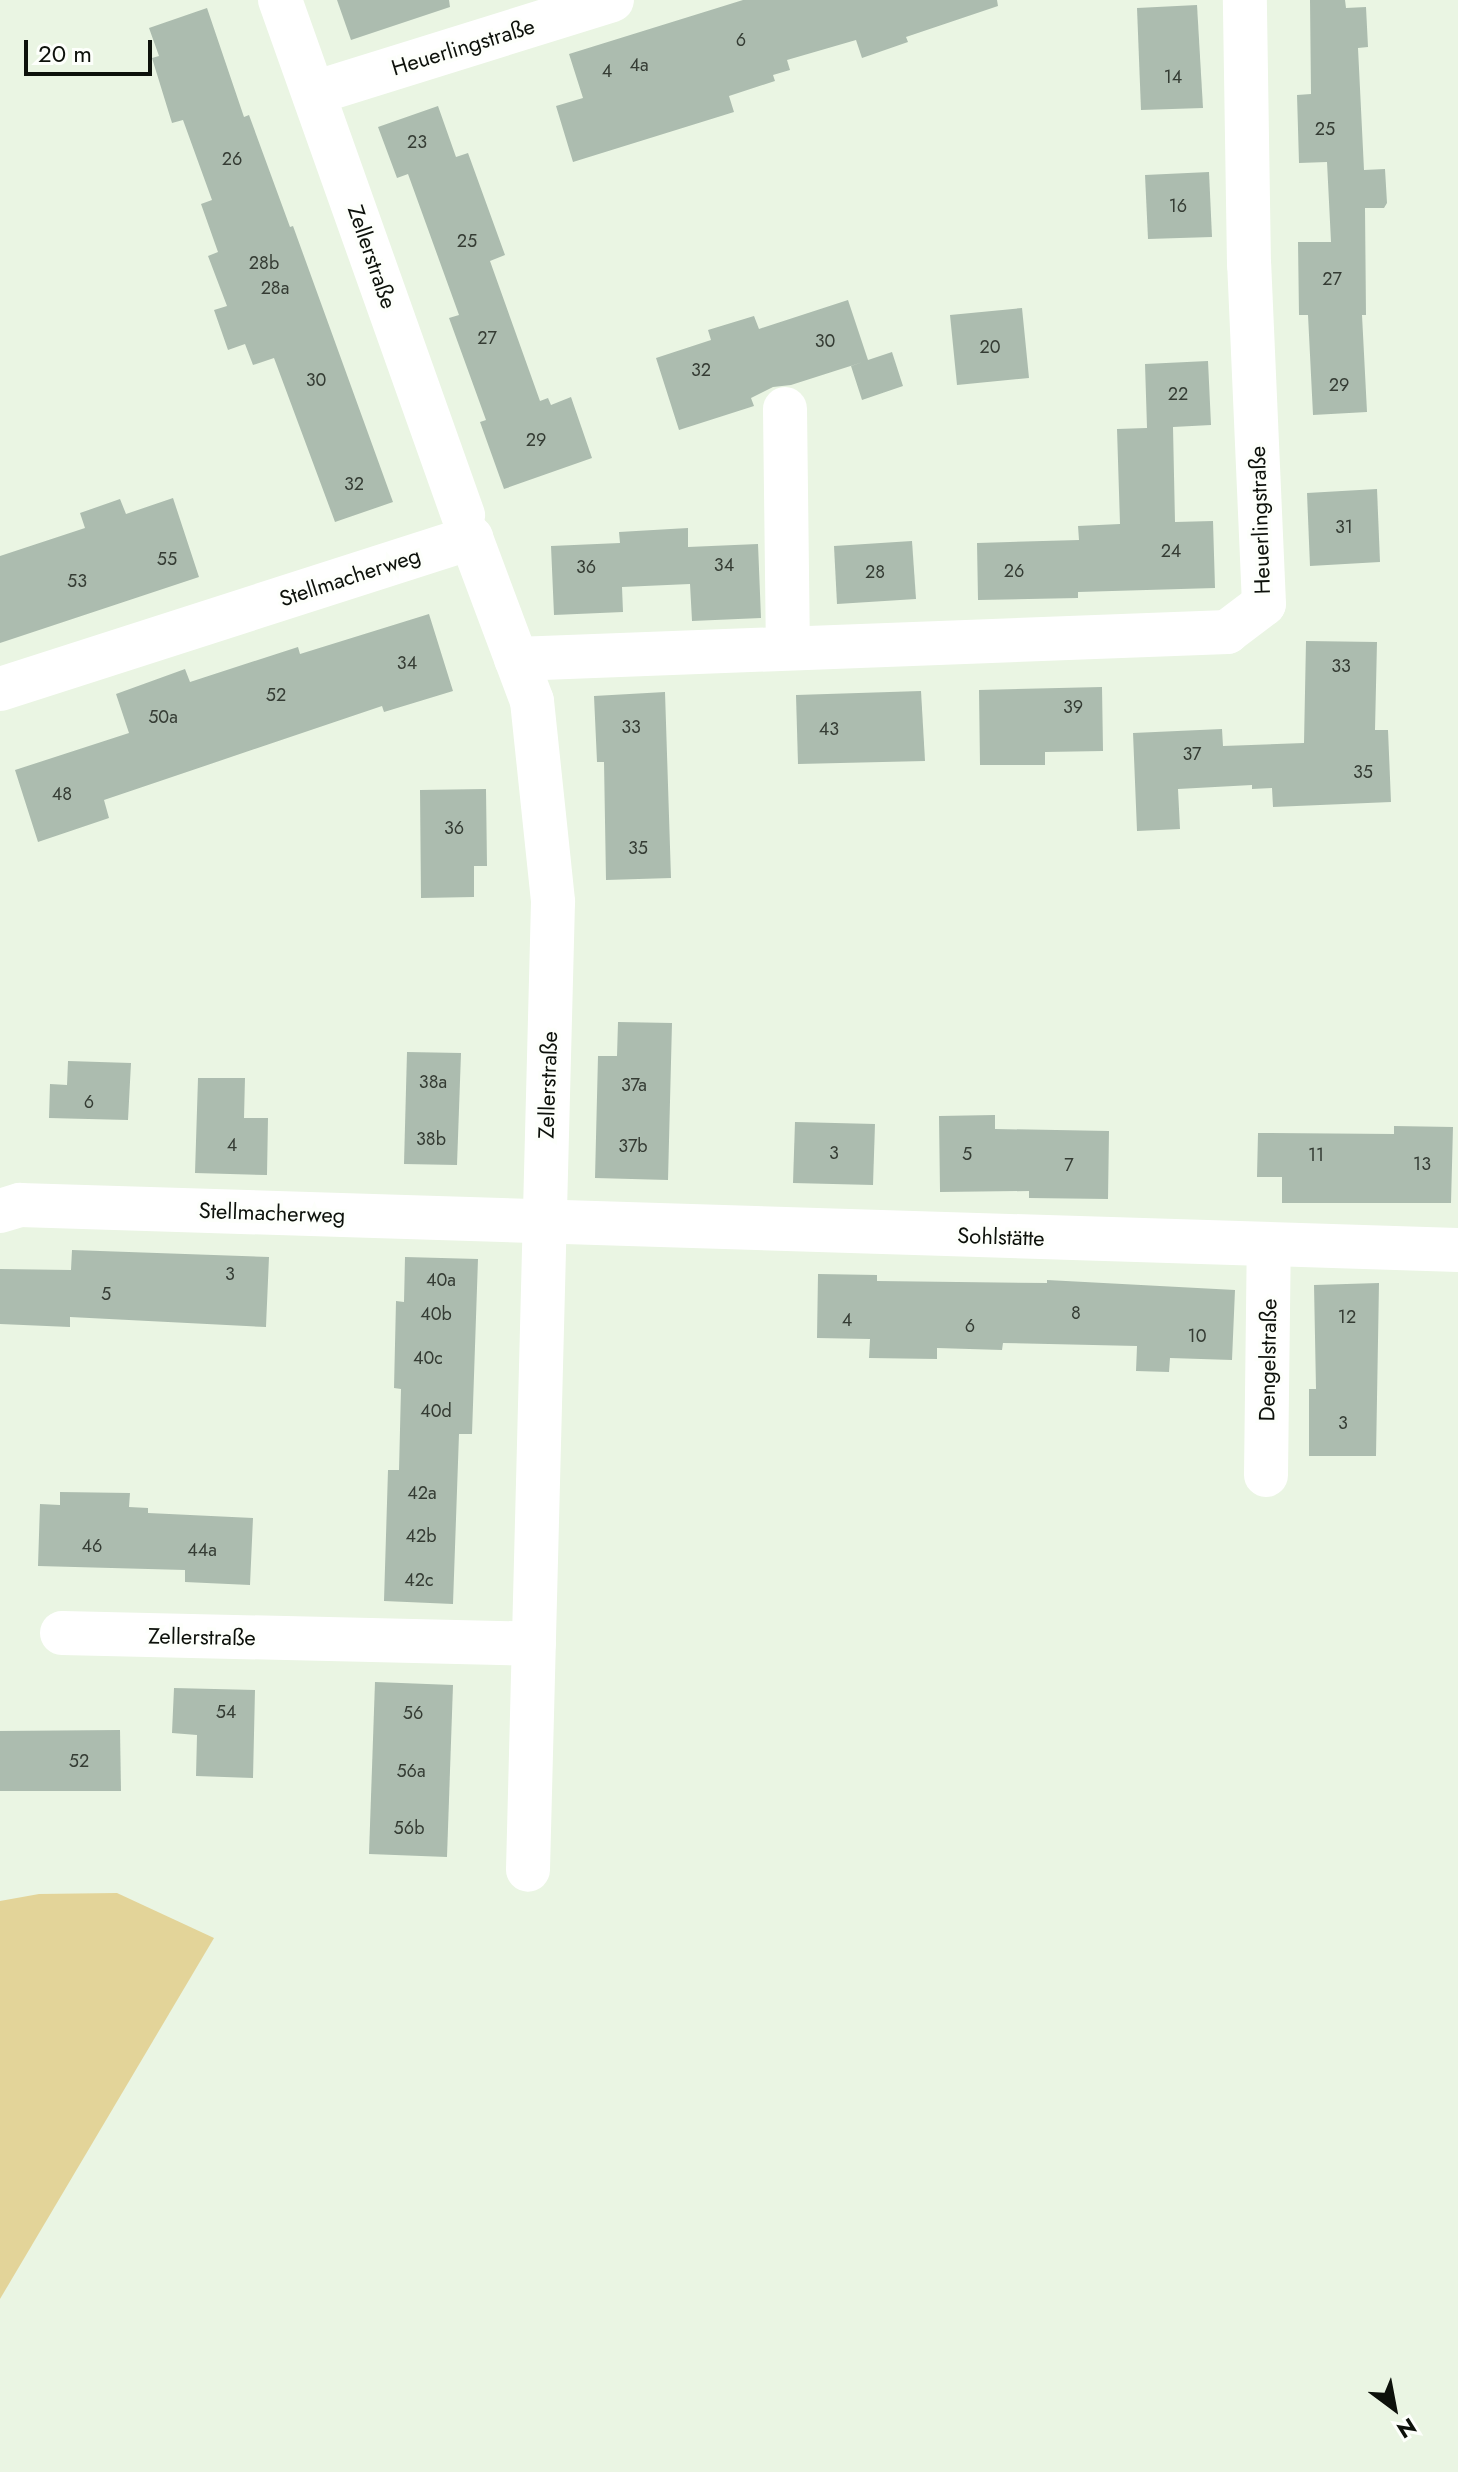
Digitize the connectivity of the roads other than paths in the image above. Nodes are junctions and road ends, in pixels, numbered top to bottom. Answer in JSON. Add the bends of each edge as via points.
{"nodes":[{"id":1,"x":280,"y":0,"type":"edge"},
{"id":2,"x":612,"y":0,"type":"edge"},
{"id":3,"x":1245,"y":0,"type":"edge"},
{"id":4,"x":314,"y":93,"type":"junction"},
{"id":5,"x":785,"y":409,"type":"dead end"},
{"id":6,"x":467,"y":526,"type":"junction"},
{"id":7,"x":788,"y":648,"type":"junction"},
{"id":8,"x":516,"y":659,"type":"junction"},
{"id":9,"x":0,"y":689,"type":"edge"},
{"id":10,"x":0,"y":1211,"type":"edge"},
{"id":11,"x":544,"y":1222,"type":"junction"},
{"id":12,"x":1269,"y":1245,"type":"junction"},
{"id":13,"x":1458,"y":1250,"type":"edge"},
{"id":14,"x":1266,"y":1475,"type":"dead end"},
{"id":15,"x":62,"y":1633,"type":"dead end"},
{"id":16,"x":534,"y":1644,"type":"junction"},
{"id":17,"x":528,"y":1870,"type":"dead end"}],
"edges":[{"from":1,"to":4,"type":"street","name":"Zellerstraße"},
{"from":2,"to":4,"type":"street","name":"Heuerlingstraße"},
{"from":3,"to":7,"type":"street","name":"Heuerlingstraße","via":[[1249,265],[1264,604],[1227,632]]},
{"from":4,"to":6,"type":"street","name":"Zellerstraße"},
{"from":5,"to":7,"type":"street"},
{"from":6,"to":8,"type":"street","name":"Zellerstraße"},
{"from":6,"to":9,"type":"street","name":"Stellmacherweg"},
{"from":7,"to":8,"type":"street","name":"Heuerlingstraße"},
{"from":8,"to":11,"type":"street","name":"Zellerstraße","via":[[532,701],[553,902]]},
{"from":10,"to":11,"type":"street","name":"Stellmacherweg","via":[[20,1205]]},
{"from":11,"to":12,"type":"street","name":"Sohlstätte"},
{"from":11,"to":16,"type":"street","name":"Zellerstraße"},
{"from":12,"to":13,"type":"street","name":"Sohlstätte"},
{"from":12,"to":14,"type":"street","name":"Dengelstraße"},
{"from":15,"to":16,"type":"street","name":"Zellerstraße"},
{"from":16,"to":17,"type":"street","name":"Zellerstraße"}]}
